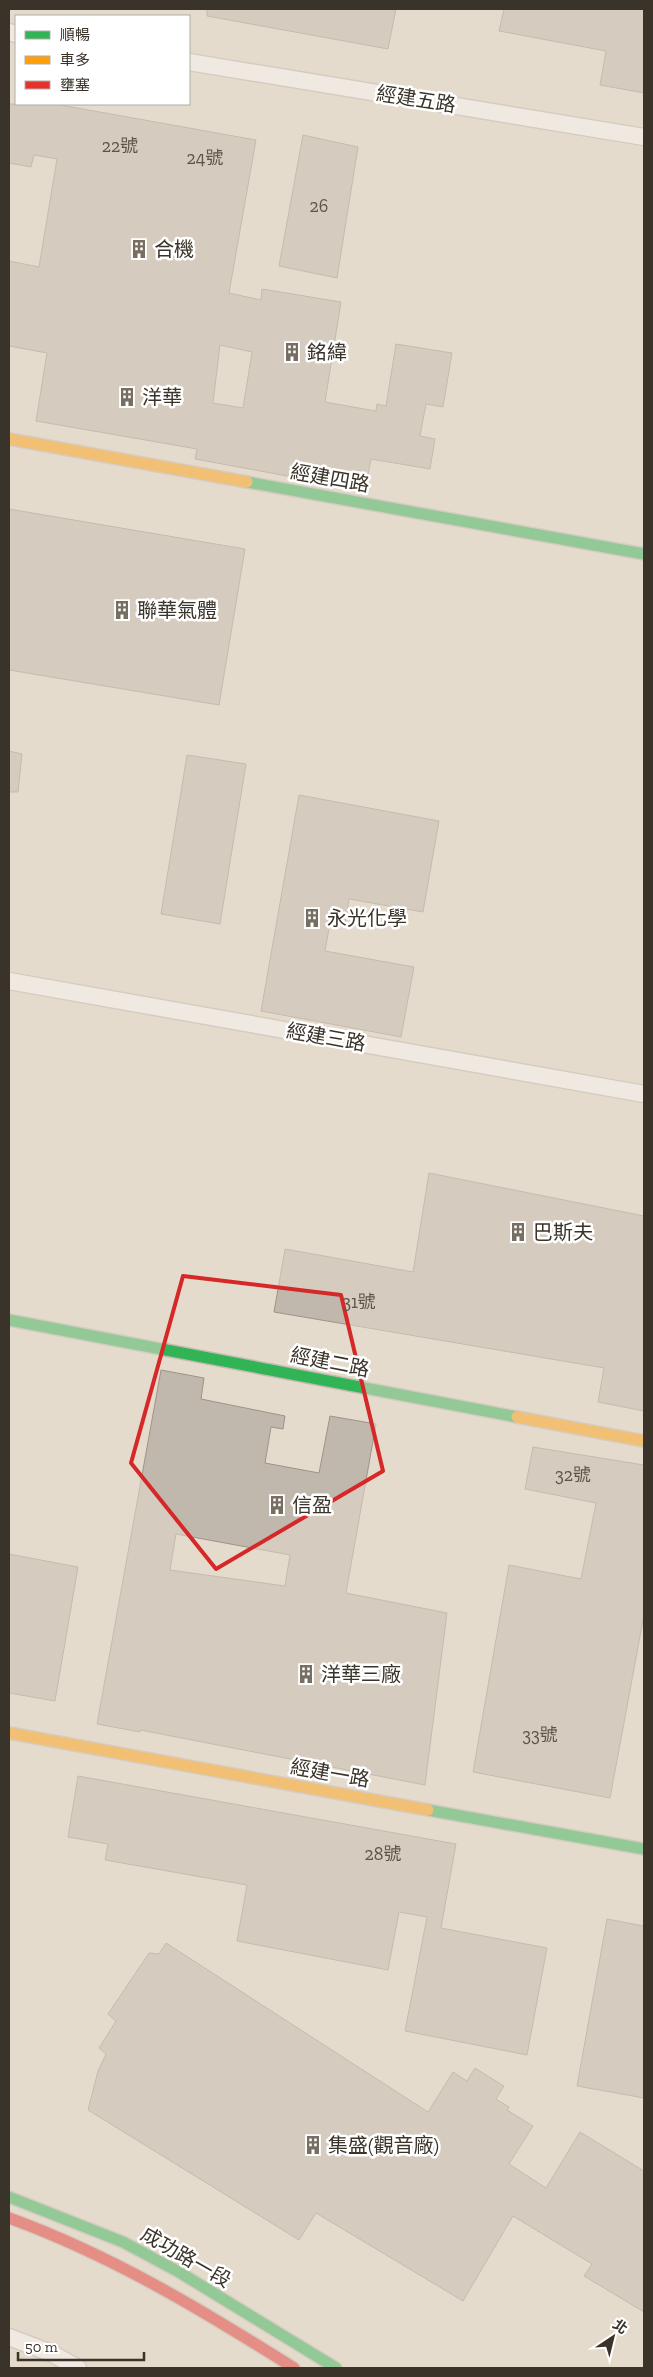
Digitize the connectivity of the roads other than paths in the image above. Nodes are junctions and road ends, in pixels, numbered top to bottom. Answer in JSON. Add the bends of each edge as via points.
{"nodes":[{"id":1,"x":190,"y":62,"type":"edge"},
{"id":2,"x":644,"y":137,"type":"edge"},
{"id":3,"x":9,"y":439,"type":"edge"},
{"id":4,"x":644,"y":554,"type":"edge"},
{"id":5,"x":9,"y":980,"type":"edge"},
{"id":6,"x":644,"y":1094,"type":"edge"},
{"id":7,"x":9,"y":1320,"type":"edge"},
{"id":8,"x":644,"y":1441,"type":"edge"},
{"id":9,"x":9,"y":1733,"type":"edge"},
{"id":10,"x":644,"y":1849,"type":"edge"},
{"id":11,"x":9,"y":2198,"type":"edge"},
{"id":12,"x":9,"y":2218,"type":"edge"},
{"id":13,"x":9,"y":2337,"type":"edge"},
{"id":14,"x":78,"y":2368,"type":"edge"},
{"id":15,"x":294,"y":2368,"type":"edge"},
{"id":16,"x":336,"y":2368,"type":"edge"}],
"edges":[{"from":1,"to":2,"type":"street","name":"經建五路"},
{"from":3,"to":4,"type":"street","name":"經建四路"},
{"from":5,"to":6,"type":"street","name":"經建三路"},
{"from":7,"to":8,"type":"street","name":"經建二路"},
{"from":9,"to":10,"type":"street","name":"經建一路"},
{"from":11,"to":16,"type":"street","name":"成功路一段","via":[[123,2242],[179,2272]]},
{"from":12,"to":15,"type":"street","name":"成功路一段","via":[[119,2264],[190,2302]]},
{"from":13,"to":14,"type":"street","via":[[51,2353]]}]}
